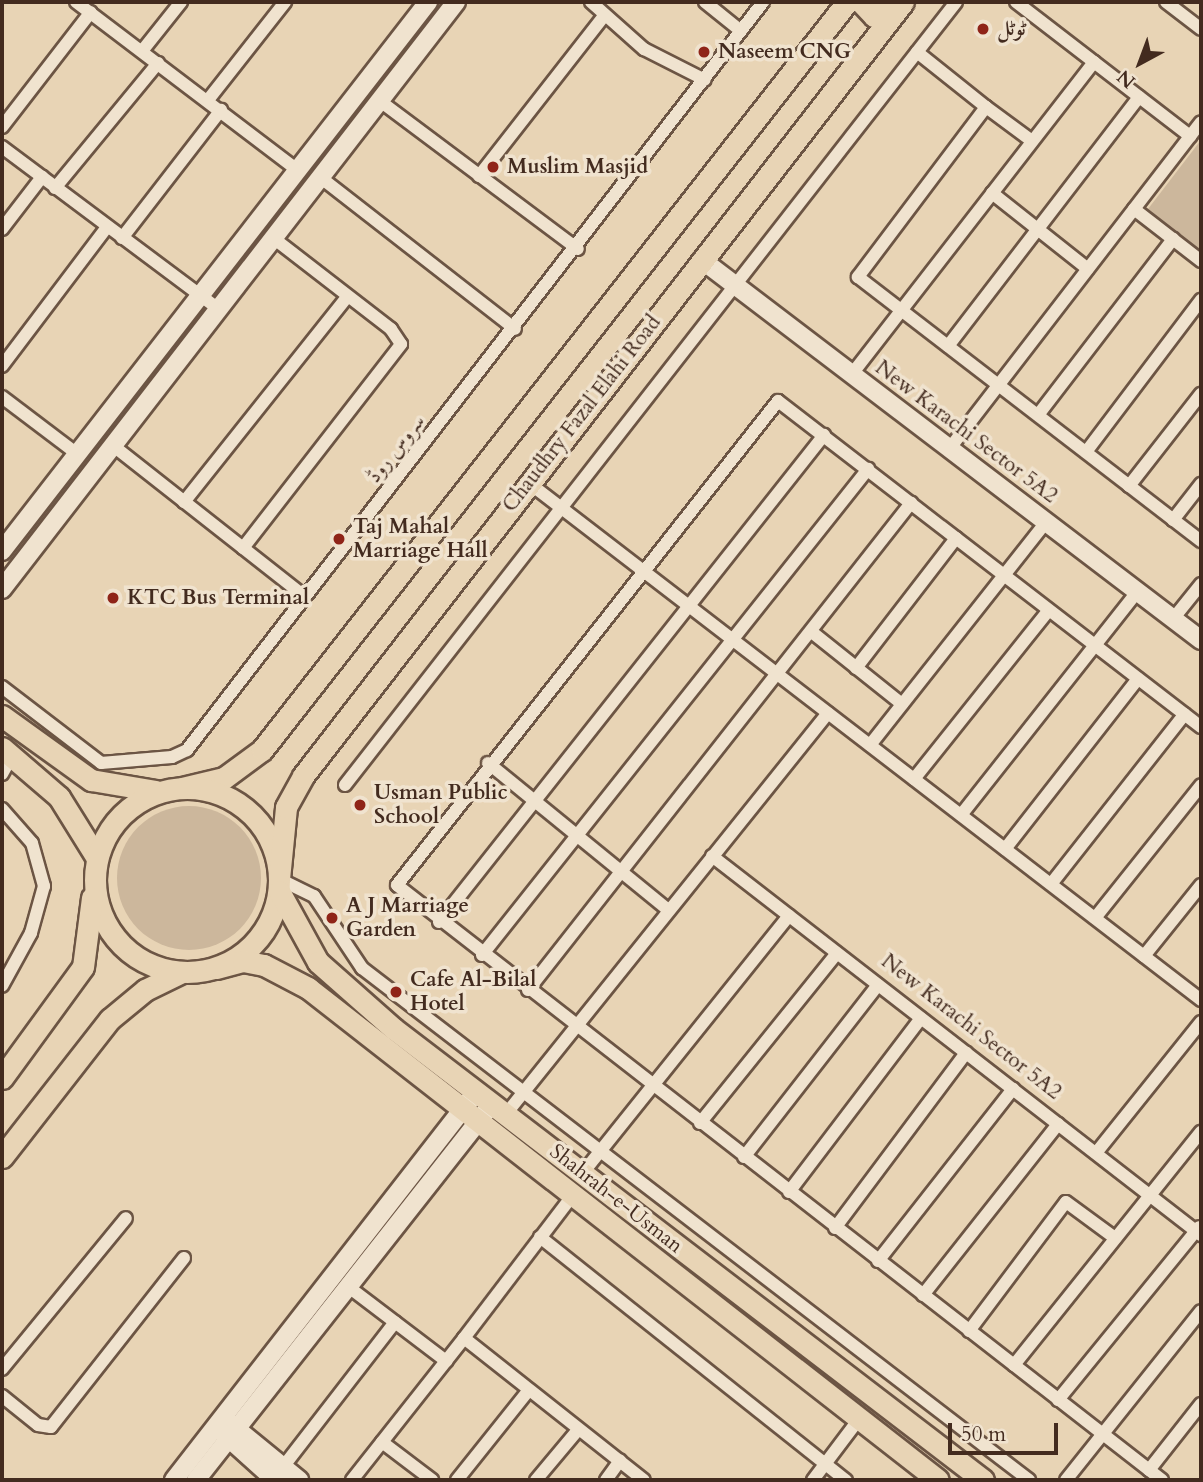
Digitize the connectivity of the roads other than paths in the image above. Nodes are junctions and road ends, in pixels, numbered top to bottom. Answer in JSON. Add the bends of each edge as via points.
{"nodes":[{"id":1,"x":78,"y":2,"type":"edge"},
{"id":2,"x":181,"y":2,"type":"edge"},
{"id":3,"x":285,"y":2,"type":"edge"},
{"id":4,"x":430,"y":2,"type":"edge"},
{"id":5,"x":591,"y":2,"type":"edge"},
{"id":6,"x":705,"y":2,"type":"edge"},
{"id":7,"x":763,"y":2,"type":"edge"},
{"id":8,"x":847,"y":2,"type":"edge"},
{"id":9,"x":861,"y":2,"type":"edge"},
{"id":10,"x":890,"y":2,"type":"edge"},
{"id":11,"x":903,"y":2,"type":"edge"},
{"id":12,"x":956,"y":2,"type":"edge"},
{"id":13,"x":1016,"y":2,"type":"edge"},
{"id":14,"x":1166,"y":2,"type":"edge"},
{"id":15,"x":452,"y":7,"type":"edge"},
{"id":16,"x":91,"y":12,"type":"junction"},
{"id":17,"x":604,"y":16,"type":"junction"},
{"id":18,"x":1200,"y":24,"type":"edge"},
{"id":19,"x":741,"y":31,"type":"junction"},
{"id":20,"x":142,"y":51,"type":"junction"},
{"id":21,"x":917,"y":52,"type":"junction"},
{"id":22,"x":158,"y":62,"type":"junction"},
{"id":23,"x":1094,"y":62,"type":"junction"},
{"id":24,"x":705,"y":80,"type":"junction"},
{"id":25,"x":1139,"y":97,"type":"junction"},
{"id":26,"x":208,"y":100,"type":"junction"},
{"id":27,"x":380,"y":101,"type":"junction"},
{"id":28,"x":986,"y":107,"type":"junction"},
{"id":29,"x":221,"y":110,"type":"junction"},
{"id":30,"x":1201,"y":122,"type":"edge"},
{"id":31,"x":2,"y":127,"type":"edge"},
{"id":32,"x":1190,"y":136,"type":"junction"},
{"id":33,"x":1032,"y":141,"type":"junction"},
{"id":34,"x":2,"y":147,"type":"edge"},
{"id":35,"x":296,"y":169,"type":"junction"},
{"id":36,"x":478,"y":176,"type":"junction"},
{"id":37,"x":42,"y":177,"type":"junction"},
{"id":38,"x":320,"y":177,"type":"junction"},
{"id":39,"x":55,"y":188,"type":"junction"},
{"id":40,"x":992,"y":193,"type":"junction"},
{"id":41,"x":1134,"y":209,"type":"junction"},
{"id":42,"x":107,"y":227,"type":"junction"},
{"id":43,"x":2,"y":229,"type":"edge"},
{"id":44,"x":1038,"y":230,"type":"junction"},
{"id":45,"x":272,"y":237,"type":"junction"},
{"id":46,"x":122,"y":238,"type":"junction"},
{"id":47,"x":1173,"y":239,"type":"junction"},
{"id":48,"x":578,"y":249,"type":"junction"},
{"id":49,"x":702,"y":260,"type":"junction"},
{"id":50,"x":1201,"y":261,"type":"edge"},
{"id":51,"x":1088,"y":269,"type":"junction"},
{"id":52,"x":737,"y":286,"type":"junction"},
{"id":53,"x":198,"y":295,"type":"junction"},
{"id":54,"x":347,"y":297,"type":"junction"},
{"id":55,"x":1201,"y":300,"type":"edge"},
{"id":56,"x":217,"y":309,"type":"junction"},
{"id":57,"x":902,"y":310,"type":"junction"},
{"id":58,"x":515,"y":329,"type":"junction"},
{"id":59,"x":948,"y":346,"type":"junction"},
{"id":60,"x":2,"y":366,"type":"edge"},
{"id":61,"x":852,"y":374,"type":"junction"},
{"id":62,"x":999,"y":385,"type":"junction"},
{"id":63,"x":1201,"y":394,"type":"edge"},
{"id":64,"x":2,"y":397,"type":"edge"},
{"id":65,"x":1038,"y":415,"type":"junction"},
{"id":66,"x":824,"y":435,"type":"junction"},
{"id":67,"x":111,"y":444,"type":"junction"},
{"id":68,"x":950,"y":448,"type":"junction"},
{"id":69,"x":76,"y":453,"type":"junction"},
{"id":70,"x":1086,"y":453,"type":"junction"},
{"id":71,"x":868,"y":469,"type":"junction"},
{"id":72,"x":529,"y":482,"type":"junction"},
{"id":73,"x":1201,"y":484,"type":"edge"},
{"id":74,"x":1129,"y":486,"type":"junction"},
{"id":75,"x":184,"y":502,"type":"junction"},
{"id":76,"x":911,"y":503,"type":"junction"},
{"id":77,"x":564,"y":510,"type":"junction"},
{"id":78,"x":1173,"y":520,"type":"junction"},
{"id":79,"x":1046,"y":522,"type":"junction"},
{"id":80,"x":956,"y":538,"type":"junction"},
{"id":81,"x":1201,"y":541,"type":"edge"},
{"id":82,"x":243,"y":548,"type":"junction"},
{"id":83,"x":2,"y":551,"type":"edge"},
{"id":84,"x":644,"y":571,"type":"junction"},
{"id":85,"x":1003,"y":573,"type":"junction"},
{"id":86,"x":1201,"y":584,"type":"edge"},
{"id":87,"x":2,"y":589,"type":"edge"},
{"id":88,"x":1138,"y":592,"type":"junction"},
{"id":89,"x":304,"y":596,"type":"junction"},
{"id":90,"x":688,"y":605,"type":"junction"},
{"id":91,"x":1049,"y":610,"type":"junction"},
{"id":92,"x":1173,"y":619,"type":"junction"},
{"id":93,"x":813,"y":633,"type":"junction"},
{"id":94,"x":733,"y":640,"type":"junction"},
{"id":95,"x":1201,"y":640,"type":"edge"},
{"id":96,"x":1094,"y":645,"type":"junction"},
{"id":97,"x":856,"y":668,"type":"junction"},
{"id":98,"x":779,"y":675,"type":"junction"},
{"id":99,"x":1138,"y":679,"type":"junction"},
{"id":100,"x":2,"y":687,"type":"edge"},
{"id":101,"x":902,"y":704,"type":"junction"},
{"id":102,"x":828,"y":713,"type":"junction"},
{"id":103,"x":1185,"y":714,"type":"junction"},
{"id":104,"x":2,"y":716,"type":"edge"},
{"id":105,"x":1201,"y":727,"type":"edge"},
{"id":106,"x":870,"y":745,"type":"junction"},
{"id":107,"x":5,"y":760,"type":"edge"},
{"id":108,"x":488,"y":763,"type":"junction"},
{"id":109,"x":914,"y":779,"type":"junction"},
{"id":110,"x":345,"y":785,"type":"dead end"},
{"id":111,"x":1201,"y":785,"type":"edge"},
{"id":112,"x":182,"y":788,"type":"junction"},
{"id":113,"x":160,"y":791,"type":"junction"},
{"id":114,"x":533,"y":799,"type":"junction"},
{"id":115,"x":2,"y":809,"type":"edge"},
{"id":116,"x":961,"y":815,"type":"junction"},
{"id":117,"x":578,"y":835,"type":"junction"},
{"id":118,"x":1005,"y":849,"type":"junction"},
{"id":119,"x":712,"y":856,"type":"junction"},
{"id":120,"x":97,"y":858,"type":"junction"},
{"id":121,"x":624,"y":872,"type":"junction"},
{"id":122,"x":94,"y":879,"type":"junction"},
{"id":123,"x":1051,"y":884,"type":"junction"},
{"id":124,"x":279,"y":885,"type":"junction"},
{"id":125,"x":1201,"y":885,"type":"edge"},
{"id":126,"x":668,"y":910,"type":"junction"},
{"id":127,"x":789,"y":916,"type":"junction"},
{"id":128,"x":1095,"y":918,"type":"junction"},
{"id":129,"x":439,"y":922,"type":"junction"},
{"id":130,"x":837,"y":953,"type":"junction"},
{"id":131,"x":482,"y":955,"type":"junction"},
{"id":132,"x":1144,"y":956,"type":"junction"},
{"id":133,"x":216,"y":968,"type":"junction"},
{"id":134,"x":182,"y":972,"type":"junction"},
{"id":135,"x":878,"y":985,"type":"junction"},
{"id":136,"x":2,"y":986,"type":"edge"},
{"id":137,"x":528,"y":990,"type":"junction"},
{"id":138,"x":1201,"y":1000,"type":"edge"},
{"id":139,"x":920,"y":1017,"type":"junction"},
{"id":140,"x":1201,"y":1022,"type":"edge"},
{"id":141,"x":574,"y":1027,"type":"junction"},
{"id":142,"x":966,"y":1053,"type":"junction"},
{"id":143,"x":2,"y":1078,"type":"edge"},
{"id":144,"x":651,"y":1086,"type":"junction"},
{"id":145,"x":1013,"y":1089,"type":"junction"},
{"id":146,"x":525,"y":1090,"type":"junction"},
{"id":147,"x":491,"y":1104,"type":"junction"},
{"id":148,"x":469,"y":1118,"type":"junction"},
{"id":149,"x":700,"y":1123,"type":"junction"},
{"id":150,"x":1058,"y":1124,"type":"junction"},
{"id":151,"x":1201,"y":1132,"type":"edge"},
{"id":152,"x":602,"y":1149,"type":"junction"},
{"id":153,"x":1096,"y":1153,"type":"junction"},
{"id":154,"x":2,"y":1157,"type":"edge"},
{"id":155,"x":744,"y":1157,"type":"junction"},
{"id":156,"x":582,"y":1174,"type":"junction"},
{"id":157,"x":789,"y":1192,"type":"junction"},
{"id":158,"x":1149,"y":1195,"type":"junction"},
{"id":159,"x":572,"y":1196,"type":"junction"},
{"id":160,"x":126,"y":1218,"type":"dead end"},
{"id":161,"x":835,"y":1228,"type":"junction"},
{"id":162,"x":1199,"y":1230,"type":"edge"},
{"id":163,"x":540,"y":1237,"type":"junction"},
{"id":164,"x":1115,"y":1238,"type":"junction"},
{"id":165,"x":184,"y":1258,"type":"dead end"},
{"id":166,"x":878,"y":1261,"type":"junction"},
{"id":167,"x":350,"y":1288,"type":"junction"},
{"id":168,"x":923,"y":1295,"type":"junction"},
{"id":169,"x":1201,"y":1311,"type":"edge"},
{"id":170,"x":395,"y":1322,"type":"junction"},
{"id":171,"x":969,"y":1331,"type":"junction"},
{"id":172,"x":464,"y":1338,"type":"junction"},
{"id":173,"x":446,"y":1361,"type":"junction"},
{"id":174,"x":1014,"y":1365,"type":"junction"},
{"id":175,"x":2,"y":1369,"type":"edge"},
{"id":176,"x":527,"y":1391,"type":"junction"},
{"id":177,"x":1058,"y":1400,"type":"junction"},
{"id":178,"x":5,"y":1404,"type":"edge"},
{"id":179,"x":1201,"y":1404,"type":"edge"},
{"id":180,"x":859,"y":1419,"type":"junction"},
{"id":181,"x":226,"y":1428,"type":"junction"},
{"id":182,"x":578,"y":1430,"type":"junction"},
{"id":183,"x":1102,"y":1434,"type":"junction"},
{"id":184,"x":382,"y":1442,"type":"junction"},
{"id":185,"x":620,"y":1461,"type":"junction"},
{"id":186,"x":825,"y":1464,"type":"junction"},
{"id":187,"x":1149,"y":1470,"type":"junction"},
{"id":188,"x":279,"y":1474,"type":"edge"},
{"id":189,"x":174,"y":1480,"type":"edge"},
{"id":190,"x":196,"y":1480,"type":"edge"},
{"id":191,"x":299,"y":1480,"type":"edge"},
{"id":192,"x":352,"y":1480,"type":"edge"},
{"id":193,"x":432,"y":1480,"type":"edge"},
{"id":194,"x":457,"y":1480,"type":"edge"},
{"id":195,"x":536,"y":1480,"type":"edge"},
{"id":196,"x":606,"y":1480,"type":"edge"},
{"id":197,"x":644,"y":1480,"type":"edge"},
{"id":198,"x":813,"y":1480,"type":"edge"},
{"id":199,"x":846,"y":1480,"type":"edge"},
{"id":200,"x":938,"y":1480,"type":"edge"},
{"id":201,"x":983,"y":1480,"type":"edge"},
{"id":202,"x":1029,"y":1480,"type":"edge"},
{"id":203,"x":1066,"y":1480,"type":"edge"},
{"id":204,"x":1162,"y":1480,"type":"edge"}],
"edges":[{"from":1,"to":16,"type":"street"},
{"from":2,"to":20,"type":"street"},
{"from":3,"to":26,"type":"street"},
{"from":4,"to":15,"type":"street"},
{"from":4,"to":35,"type":"street"},
{"from":5,"to":17,"type":"street"},
{"from":6,"to":19,"type":"street"},
{"from":7,"to":19,"type":"street","name":"سروس روڈ"},
{"from":8,"to":112,"type":"main road","via":[[262,750],[224,778]]},
{"from":9,"to":10,"type":"main road","via":[[874,16]]},
{"from":11,"to":49,"type":"main road","name":"Chaudhry Fazal Elahi Road"},
{"from":12,"to":21,"type":"street"},
{"from":13,"to":23,"type":"street"},
{"from":14,"to":18,"type":"street"},
{"from":15,"to":27,"type":"street"},
{"from":16,"to":20,"type":"street"},
{"from":16,"to":31,"type":"street"},
{"from":17,"to":24,"type":"street","via":[[645,49]]},
{"from":17,"to":36,"type":"street"},
{"from":19,"to":24,"type":"street","name":"سروس روڈ"},
{"from":20,"to":22,"type":"street"},
{"from":21,"to":28,"type":"street"},
{"from":21,"to":52,"type":"street"},
{"from":22,"to":26,"type":"street"},
{"from":22,"to":39,"type":"street"},
{"from":23,"to":25,"type":"street"},
{"from":23,"to":33,"type":"street"},
{"from":24,"to":48,"type":"street","name":"سروس روڈ"},
{"from":25,"to":32,"type":"street"},
{"from":25,"to":44,"type":"street"},
{"from":26,"to":29,"type":"street"},
{"from":27,"to":36,"type":"street"},
{"from":27,"to":38,"type":"street"},
{"from":28,"to":33,"type":"street"},
{"from":28,"to":57,"type":"street","via":[[858,276]]},
{"from":29,"to":35,"type":"street"},
{"from":29,"to":46,"type":"street"},
{"from":30,"to":32,"type":"street"},
{"from":32,"to":41,"type":"street"},
{"from":33,"to":40,"type":"street"},
{"from":34,"to":37,"type":"street"},
{"from":35,"to":53,"type":"street"},
{"from":36,"to":48,"type":"street"},
{"from":37,"to":39,"type":"street"},
{"from":37,"to":43,"type":"street"},
{"from":38,"to":45,"type":"street"},
{"from":38,"to":58,"type":"street"},
{"from":39,"to":42,"type":"street"},
{"from":40,"to":44,"type":"street"},
{"from":40,"to":57,"type":"street"},
{"from":41,"to":47,"type":"street"},
{"from":41,"to":51,"type":"street"},
{"from":42,"to":46,"type":"street"},
{"from":42,"to":60,"type":"street"},
{"from":44,"to":51,"type":"street"},
{"from":44,"to":59,"type":"street"},
{"from":45,"to":54,"type":"street"},
{"from":45,"to":56,"type":"street"},
{"from":46,"to":53,"type":"street"},
{"from":47,"to":50,"type":"street"},
{"from":47,"to":65,"type":"street"},
{"from":48,"to":58,"type":"street","name":"سروس روڈ"},
{"from":49,"to":52,"type":"street","name":"New Karachi Sector 5A2"},
{"from":49,"to":72,"type":"main road","name":"Chaudhry Fazal Elahi Road"},
{"from":51,"to":62,"type":"street"},
{"from":52,"to":61,"type":"street","name":"New Karachi Sector 5A2"},
{"from":52,"to":77,"type":"street"},
{"from":53,"to":56,"type":"street"},
{"from":53,"to":69,"type":"street"},
{"from":54,"to":75,"type":"street"},
{"from":54,"to":82,"type":"street","via":[[391,329],[401,344],[397,354]]},
{"from":55,"to":70,"type":"street"},
{"from":56,"to":67,"type":"street"},
{"from":57,"to":59,"type":"street"},
{"from":57,"to":61,"type":"street"},
{"from":58,"to":89,"type":"street","name":"سروس روڈ"},
{"from":59,"to":62,"type":"street"},
{"from":61,"to":68,"type":"street","name":"New Karachi Sector 5A2"},
{"from":62,"to":65,"type":"street"},
{"from":62,"to":68,"type":"street"},
{"from":63,"to":74,"type":"street"},
{"from":64,"to":69,"type":"street"},
{"from":65,"to":70,"type":"street"},
{"from":66,"to":71,"type":"street"},
{"from":66,"to":84,"type":"street","via":[[778,401]]},
{"from":66,"to":90,"type":"street"},
{"from":67,"to":75,"type":"street"},
{"from":67,"to":87,"type":"street"},
{"from":68,"to":79,"type":"street","name":"New Karachi Sector 5A2"},
{"from":69,"to":83,"type":"street"},
{"from":70,"to":74,"type":"street"},
{"from":71,"to":76,"type":"street"},
{"from":71,"to":94,"type":"street"},
{"from":72,"to":77,"type":"street"},
{"from":72,"to":124,"type":"main road","name":"Chaudhry Fazal Elahi Road","via":[[303,776],[286,807]]},
{"from":73,"to":78,"type":"street"},
{"from":74,"to":78,"type":"street"},
{"from":75,"to":82,"type":"street"},
{"from":76,"to":80,"type":"street"},
{"from":76,"to":93,"type":"street"},
{"from":77,"to":84,"type":"street"},
{"from":77,"to":110,"type":"street"},
{"from":78,"to":81,"type":"street"},
{"from":79,"to":85,"type":"street"},
{"from":79,"to":88,"type":"street","name":"New Karachi Sector 5A2"},
{"from":80,"to":85,"type":"street"},
{"from":80,"to":97,"type":"street"},
{"from":82,"to":89,"type":"street"},
{"from":84,"to":90,"type":"street"},
{"from":84,"to":108,"type":"street"},
{"from":85,"to":91,"type":"street"},
{"from":85,"to":101,"type":"street"},
{"from":86,"to":92,"type":"street"},
{"from":88,"to":92,"type":"street","name":"New Karachi Sector 5A2"},
{"from":88,"to":96,"type":"street"},
{"from":89,"to":100,"type":"street","name":"سروس روڈ","via":[[180,755],[101,763]]},
{"from":90,"to":94,"type":"street"},
{"from":90,"to":114,"type":"street"},
{"from":91,"to":96,"type":"street"},
{"from":91,"to":109,"type":"street"},
{"from":92,"to":95,"type":"street","name":"New Karachi Sector 5A2"},
{"from":93,"to":97,"type":"street"},
{"from":93,"to":98,"type":"street"},
{"from":94,"to":98,"type":"street"},
{"from":94,"to":117,"type":"street"},
{"from":96,"to":99,"type":"street"},
{"from":96,"to":116,"type":"street"},
{"from":97,"to":101,"type":"street"},
{"from":98,"to":102,"type":"street"},
{"from":98,"to":121,"type":"street"},
{"from":99,"to":103,"type":"street"},
{"from":99,"to":118,"type":"street"},
{"from":101,"to":106,"type":"street"},
{"from":102,"to":106,"type":"street"},
{"from":102,"to":119,"type":"street"},
{"from":103,"to":105,"type":"street"},
{"from":103,"to":123,"type":"street"},
{"from":104,"to":113,"type":"main road","via":[[91,780]]},
{"from":106,"to":109,"type":"street"},
{"from":107,"to":120,"type":"main road","via":[[59,797]]},
{"from":108,"to":114,"type":"street"},
{"from":108,"to":129,"type":"street","via":[[398,879],[401,891]]},
{"from":109,"to":116,"type":"street"},
{"from":111,"to":128,"type":"street"},
{"from":112,"to":113,"type":"main road"},
{"from":112,"to":124,"type":"main road","via":[[206,790],[250,813],[271,843]]},
{"from":113,"to":120,"type":"main road","via":[[120,816]]},
{"from":114,"to":117,"type":"street"},
{"from":114,"to":129,"type":"street"},
{"from":115,"to":136,"type":"street","via":[[32,843],[44,886],[31,933]]},
{"from":116,"to":118,"type":"street"},
{"from":117,"to":121,"type":"street"},
{"from":117,"to":131,"type":"street"},
{"from":118,"to":123,"type":"street"},
{"from":119,"to":126,"type":"street"},
{"from":119,"to":127,"type":"street","name":"New Karachi Sector 5A2"},
{"from":120,"to":122,"type":"main road"},
{"from":121,"to":126,"type":"street"},
{"from":121,"to":137,"type":"street"},
{"from":122,"to":134,"type":"main road","via":[[102,913],[120,943],[148,963]]},
{"from":122,"to":143,"type":"main road","via":[[83,967]]},
{"from":123,"to":128,"type":"street"},
{"from":124,"to":133,"type":"main road","via":[[259,938]]},
{"from":124,"to":146,"type":"street","via":[[314,896],[362,968]]},
{"from":124,"to":147,"type":"main road","name":"Shahrah-e-Usman","via":[[318,962]]},
{"from":125,"to":132,"type":"street"},
{"from":126,"to":141,"type":"street"},
{"from":127,"to":130,"type":"street","name":"New Karachi Sector 5A2"},
{"from":127,"to":144,"type":"street"},
{"from":128,"to":132,"type":"street"},
{"from":129,"to":131,"type":"street"},
{"from":130,"to":135,"type":"street","name":"New Karachi Sector 5A2"},
{"from":130,"to":149,"type":"street"},
{"from":131,"to":137,"type":"street"},
{"from":132,"to":138,"type":"street"},
{"from":133,"to":134,"type":"main road"},
{"from":133,"to":148,"type":"main road","name":"Shahrah-e-Usman","via":[[243,961],[288,975]]},
{"from":134,"to":154,"type":"main road","via":[[145,990],[110,1019]]},
{"from":135,"to":139,"type":"street","name":"New Karachi Sector 5A2"},
{"from":135,"to":155,"type":"street"},
{"from":137,"to":141,"type":"street"},
{"from":139,"to":142,"type":"street","name":"New Karachi Sector 5A2"},
{"from":139,"to":157,"type":"street"},
{"from":140,"to":153,"type":"street"},
{"from":141,"to":144,"type":"street"},
{"from":141,"to":146,"type":"street"},
{"from":142,"to":145,"type":"street","name":"New Karachi Sector 5A2"},
{"from":142,"to":161,"type":"street"},
{"from":144,"to":149,"type":"street"},
{"from":144,"to":152,"type":"street"},
{"from":145,"to":150,"type":"street","name":"New Karachi Sector 5A2"},
{"from":145,"to":166,"type":"street"},
{"from":146,"to":147,"type":"street"},
{"from":146,"to":152,"type":"street"},
{"from":147,"to":148,"type":"street"},
{"from":147,"to":156,"type":"main road","name":"Shahrah-e-Usman"},
{"from":148,"to":159,"type":"main road","name":"Shahrah-e-Usman"},
{"from":148,"to":167,"type":"street"},
{"from":148,"to":181,"type":"street"},
{"from":149,"to":155,"type":"street"},
{"from":150,"to":153,"type":"street","name":"New Karachi Sector 5A2"},
{"from":150,"to":168,"type":"street"},
{"from":151,"to":158,"type":"street"},
{"from":152,"to":156,"type":"street"},
{"from":152,"to":202,"type":"street"},
{"from":153,"to":158,"type":"street","name":"New Karachi Sector 5A2"},
{"from":155,"to":157,"type":"street"},
{"from":156,"to":201,"type":"main road","name":"Shahrah-e-Usman"},
{"from":157,"to":161,"type":"street"},
{"from":158,"to":162,"type":"street","name":"New Karachi Sector 5A2"},
{"from":158,"to":164,"type":"street"},
{"from":159,"to":163,"type":"street"},
{"from":159,"to":180,"type":"main road","name":"Shahrah-e-Usman"},
{"from":160,"to":175,"type":"street"},
{"from":161,"to":166,"type":"street"},
{"from":162,"to":177,"type":"street"},
{"from":163,"to":172,"type":"street"},
{"from":163,"to":186,"type":"street"},
{"from":164,"to":171,"type":"street","via":[[1066,1202]]},
{"from":164,"to":174,"type":"street"},
{"from":165,"to":178,"type":"street","via":[[51,1427]]},
{"from":166,"to":168,"type":"street"},
{"from":167,"to":170,"type":"street"},
{"from":167,"to":181,"type":"street"},
{"from":168,"to":171,"type":"street"},
{"from":169,"to":183,"type":"street"},
{"from":170,"to":173,"type":"street"},
{"from":170,"to":188,"type":"street"},
{"from":171,"to":174,"type":"street"},
{"from":172,"to":173,"type":"street"},
{"from":172,"to":176,"type":"street"},
{"from":173,"to":184,"type":"street"},
{"from":174,"to":177,"type":"street"},
{"from":176,"to":182,"type":"street"},
{"from":176,"to":194,"type":"street"},
{"from":177,"to":183,"type":"street"},
{"from":179,"to":187,"type":"street"},
{"from":180,"to":186,"type":"street"},
{"from":180,"to":200,"type":"main road","name":"Shahrah-e-Usman"},
{"from":181,"to":188,"type":"street"},
{"from":181,"to":189,"type":"street"},
{"from":181,"to":190,"type":"street"},
{"from":182,"to":185,"type":"street"},
{"from":182,"to":195,"type":"street"},
{"from":183,"to":187,"type":"street"},
{"from":183,"to":203,"type":"street"},
{"from":184,"to":192,"type":"street"},
{"from":184,"to":193,"type":"street"},
{"from":185,"to":196,"type":"street"},
{"from":185,"to":197,"type":"street"},
{"from":186,"to":198,"type":"street"},
{"from":186,"to":199,"type":"street"},
{"from":187,"to":204,"type":"street"},
{"from":188,"to":191,"type":"street"}]}
